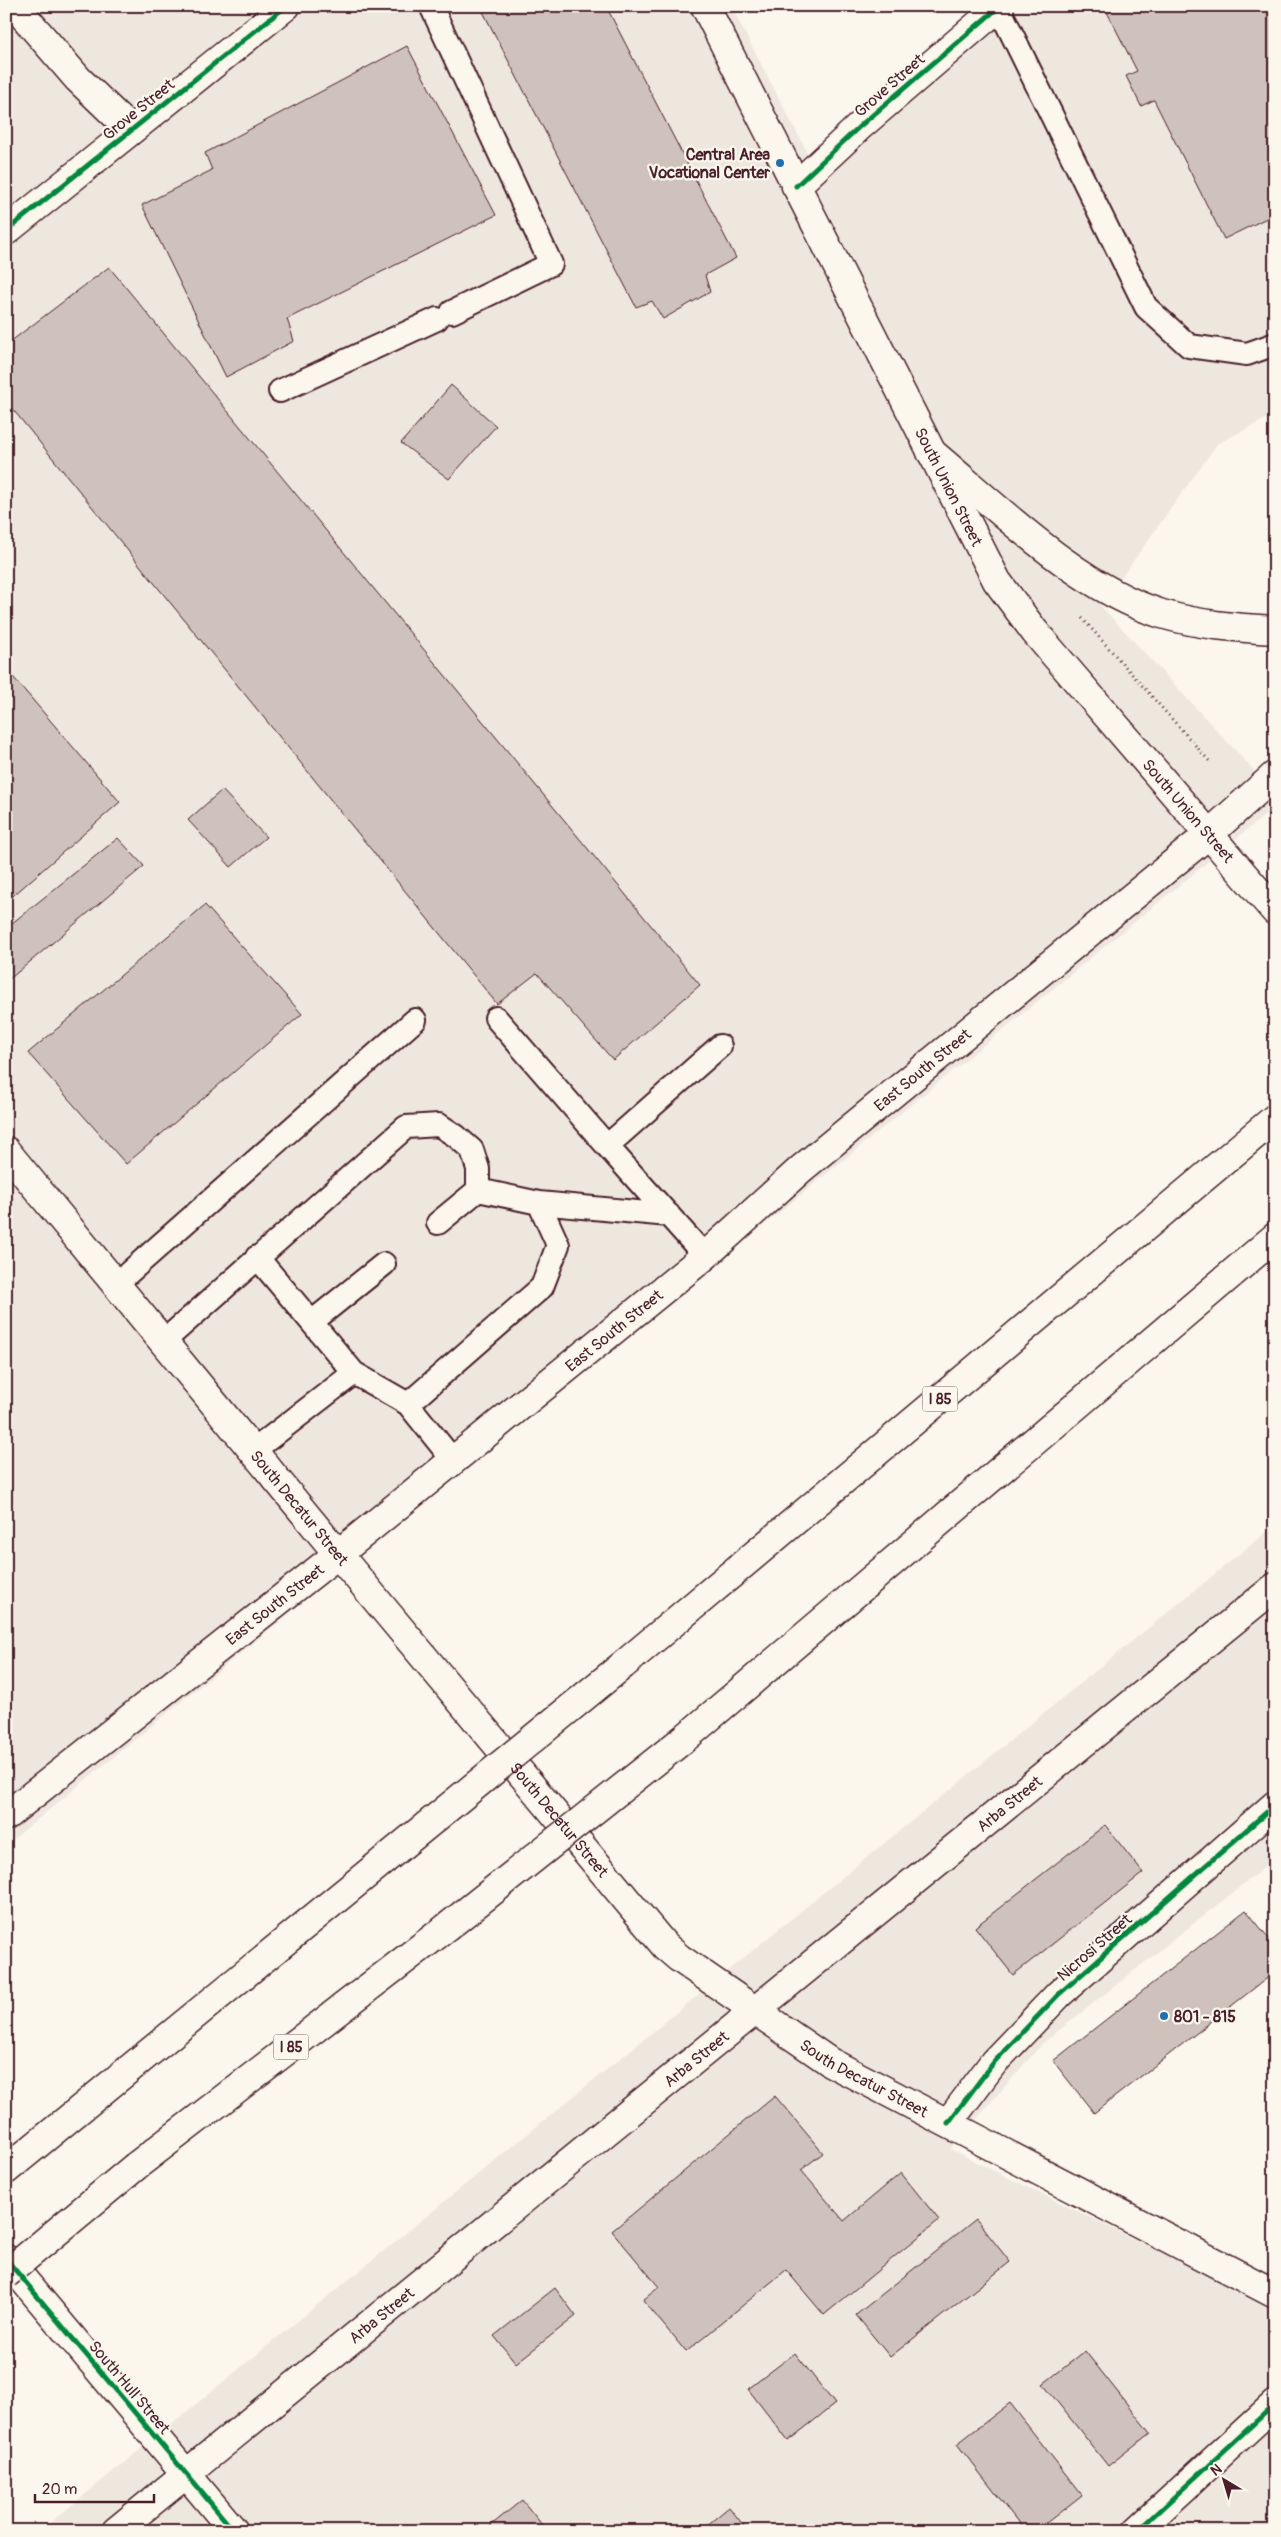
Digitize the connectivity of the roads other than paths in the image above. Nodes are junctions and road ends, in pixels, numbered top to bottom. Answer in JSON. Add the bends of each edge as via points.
{"nodes":[{"id":1,"x":15,"y":6,"type":"edge"},
{"id":2,"x":286,"y":6,"type":"edge"},
{"id":3,"x":431,"y":6,"type":"edge"},
{"id":4,"x":705,"y":6,"type":"edge"},
{"id":5,"x":1000,"y":7,"type":"edge"},
{"id":6,"x":131,"y":130,"type":"junction"},
{"id":7,"x":796,"y":186,"type":"junction"},
{"id":8,"x":6,"y":231,"type":"edge"},
{"id":9,"x":1275,"y":344,"type":"edge"},
{"id":10,"x":280,"y":391,"type":"dead end"},
{"id":11,"x":931,"y":452,"type":"junction"},
{"id":12,"x":1275,"y":630,"type":"edge"},
{"id":13,"x":1275,"y":775,"type":"edge"},
{"id":14,"x":1209,"y":834,"type":"junction"},
{"id":15,"x":1275,"y":911,"type":"edge"},
{"id":16,"x":496,"y":1018,"type":"dead end"},
{"id":17,"x":415,"y":1020,"type":"dead end"},
{"id":18,"x":720,"y":1046,"type":"dead end"},
{"id":19,"x":1265,"y":1126,"type":"edge"},
{"id":20,"x":607,"y":1146,"type":"junction"},
{"id":21,"x":6,"y":1151,"type":"edge"},
{"id":22,"x":478,"y":1190,"type":"junction"},
{"id":23,"x":539,"y":1203,"type":"junction"},
{"id":24,"x":669,"y":1215,"type":"junction"},
{"id":25,"x":438,"y":1223,"type":"dead end"},
{"id":26,"x":1275,"y":1237,"type":"edge"},
{"id":27,"x":705,"y":1256,"type":"junction"},
{"id":28,"x":257,"y":1257,"type":"junction"},
{"id":29,"x":384,"y":1264,"type":"dead end"},
{"id":30,"x":116,"y":1284,"type":"junction"},
{"id":31,"x":313,"y":1321,"type":"junction"},
{"id":32,"x":163,"y":1342,"type":"junction"},
{"id":33,"x":354,"y":1373,"type":"junction"},
{"id":34,"x":408,"y":1404,"type":"junction"},
{"id":35,"x":253,"y":1451,"type":"junction"},
{"id":36,"x":452,"y":1459,"type":"junction"},
{"id":37,"x":338,"y":1554,"type":"junction"},
{"id":38,"x":1275,"y":1587,"type":"edge"},
{"id":39,"x":1275,"y":1805,"type":"edge"},
{"id":40,"x":6,"y":1816,"type":"edge"},
{"id":41,"x":754,"y":2010,"type":"junction"},
{"id":42,"x":948,"y":2123,"type":"junction"},
{"id":43,"x":6,"y":2170,"type":"edge"},
{"id":44,"x":6,"y":2259,"type":"edge"},
{"id":45,"x":6,"y":2274,"type":"edge"},
{"id":46,"x":1275,"y":2294,"type":"edge"},
{"id":47,"x":1275,"y":2404,"type":"edge"},
{"id":48,"x":186,"y":2473,"type":"junction"},
{"id":49,"x":116,"y":2531,"type":"edge"},
{"id":50,"x":234,"y":2531,"type":"edge"},
{"id":51,"x":1137,"y":2531,"type":"edge"}],
"edges":[{"from":1,"to":6,"type":"main road","via":[[78,79]]},
{"from":2,"to":6,"type":"main road","name":"Grove Street"},
{"from":3,"to":10,"type":"lane","via":[[551,264]]},
{"from":4,"to":7,"type":"main road","name":"South Union Street"},
{"from":5,"to":7,"type":"main road","name":"Grove Street","via":[[860,126]]},
{"from":5,"to":9,"type":"lane","via":[[1146,307],[1189,346],[1247,354]]},
{"from":6,"to":8,"type":"main road","name":"Grove Street"},
{"from":7,"to":11,"type":"main road","name":"South Union Street"},
{"from":11,"to":12,"type":"main road","via":[[1065,564],[1136,605],[1224,628]]},
{"from":11,"to":14,"type":"main road","name":"South Union Street","via":[[997,581],[1035,632]]},
{"from":13,"to":14,"type":"main road","name":"East South Street"},
{"from":14,"to":15,"type":"main road","name":"South Union Street"},
{"from":14,"to":27,"type":"main road","name":"East South Street","via":[[801,1169]]},
{"from":16,"to":20,"type":"lane"},
{"from":17,"to":30,"type":"lane"},
{"from":18,"to":20,"type":"lane"},
{"from":19,"to":43,"type":"main road","number":"I 85","bridge":true,"via":[[623,1665]]},
{"from":20,"to":24,"type":"lane"},
{"from":21,"to":30,"type":"main road","name":"South Decatur Street"},
{"from":22,"to":23,"type":"lane"},
{"from":22,"to":25,"type":"lane"},
{"from":22,"to":28,"type":"lane","via":[[478,1169],[472,1150],[456,1136],[438,1126],[406,1127]]},
{"from":23,"to":24,"type":"lane"},
{"from":23,"to":34,"type":"lane","via":[[558,1245],[542,1286]]},
{"from":24,"to":27,"type":"lane"},
{"from":26,"to":45,"type":"main road","number":"I 85","bridge":true,"via":[[685,1738],[446,1928],[136,2166]]},
{"from":27,"to":36,"type":"main road","name":"East South Street"},
{"from":28,"to":31,"type":"lane"},
{"from":28,"to":32,"type":"lane"},
{"from":29,"to":31,"type":"lane"},
{"from":30,"to":32,"type":"main road","name":"South Decatur Street"},
{"from":31,"to":33,"type":"lane"},
{"from":32,"to":35,"type":"main road","name":"South Decatur Street"},
{"from":33,"to":34,"type":"lane"},
{"from":33,"to":35,"type":"lane"},
{"from":34,"to":36,"type":"lane"},
{"from":35,"to":37,"type":"main road","name":"South Decatur Street"},
{"from":36,"to":37,"type":"main road","name":"East South Street"},
{"from":37,"to":40,"type":"main road","name":"East South Street"},
{"from":37,"to":41,"type":"main road","name":"South Decatur Street","via":[[665,1946]]},
{"from":38,"to":41,"type":"main road","name":"Arba Street"},
{"from":39,"to":42,"type":"main road","name":"Nicrosi Street","via":[[1059,1994],[994,2062]]},
{"from":41,"to":42,"type":"main road","name":"South Decatur Street","via":[[830,2062]]},
{"from":41,"to":48,"type":"main road","name":"Arba Street"},
{"from":42,"to":46,"type":"main road","name":"South Decatur Street"},
{"from":44,"to":48,"type":"main road","name":"South Hull Street"},
{"from":47,"to":51,"type":"main road"},
{"from":48,"to":49,"type":"main road","name":"Arba Street"},
{"from":48,"to":50,"type":"main road","name":"South Hull Street"}]}
